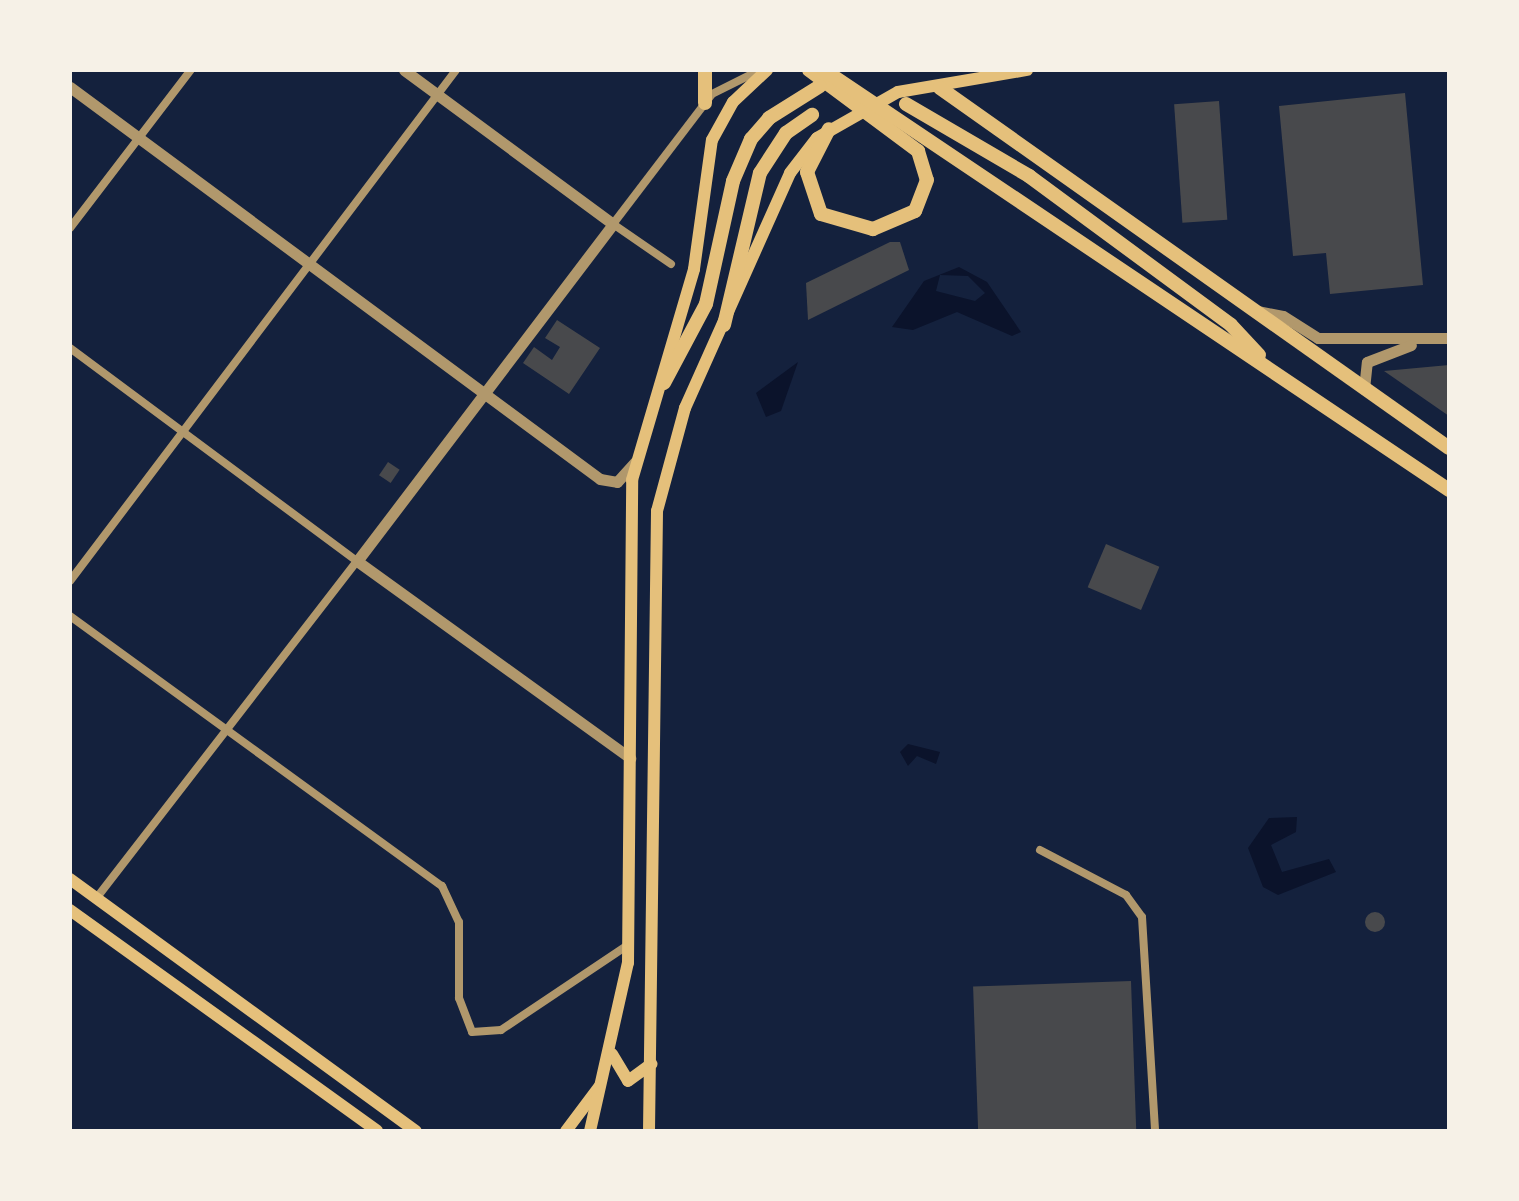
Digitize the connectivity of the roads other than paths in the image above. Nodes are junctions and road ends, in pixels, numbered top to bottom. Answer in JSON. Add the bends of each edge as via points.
{"nodes":[{"id":1,"x":191,"y":70,"type":"edge"},
{"id":2,"x":404,"y":70,"type":"edge"},
{"id":3,"x":456,"y":70,"type":"edge"},
{"id":4,"x":705,"y":70,"type":"edge"},
{"id":5,"x":760,"y":70,"type":"edge"},
{"id":6,"x":767,"y":70,"type":"edge"},
{"id":7,"x":809,"y":70,"type":"edge"},
{"id":8,"x":824,"y":70,"type":"edge"},
{"id":9,"x":1027,"y":70,"type":"edge"},
{"id":10,"x":820,"y":86,"type":"dead end"},
{"id":11,"x":70,"y":87,"type":"edge"},
{"id":12,"x":943,"y":91,"type":"dead end"},
{"id":13,"x":437,"y":94,"type":"junction"},
{"id":14,"x":705,"y":103,"type":"junction"},
{"id":15,"x":906,"y":104,"type":"dead end"},
{"id":16,"x":812,"y":115,"type":"dead end"},
{"id":17,"x":829,"y":129,"type":"junction"},
{"id":18,"x":139,"y":138,"type":"junction"},
{"id":19,"x":613,"y":224,"type":"junction"},
{"id":20,"x":70,"y":228,"type":"edge"},
{"id":21,"x":311,"y":262,"type":"junction"},
{"id":22,"x":671,"y":264,"type":"dead end"},
{"id":23,"x":1249,"y":310,"type":"junction"},
{"id":24,"x":724,"y":325,"type":"junction"},
{"id":25,"x":1449,"y":338,"type":"edge"},
{"id":26,"x":1423,"y":341,"type":"junction"},
{"id":27,"x":70,"y":348,"type":"edge"},
{"id":28,"x":1262,"y":358,"type":"junction"},
{"id":29,"x":664,"y":383,"type":"junction"},
{"id":30,"x":1364,"y":389,"type":"junction"},
{"id":31,"x":486,"y":390,"type":"junction"},
{"id":32,"x":185,"y":429,"type":"junction"},
{"id":33,"x":1449,"y":448,"type":"edge"},
{"id":34,"x":635,"y":462,"type":"junction"},
{"id":35,"x":1449,"y":490,"type":"edge"},
{"id":36,"x":357,"y":561,"type":"junction"},
{"id":37,"x":70,"y":581,"type":"edge"},
{"id":38,"x":70,"y":616,"type":"edge"},
{"id":39,"x":226,"y":726,"type":"junction"},
{"id":40,"x":630,"y":758,"type":"junction"},
{"id":41,"x":1040,"y":850,"type":"dead end"},
{"id":42,"x":70,"y":879,"type":"edge"},
{"id":43,"x":97,"y":898,"type":"junction"},
{"id":44,"x":70,"y":910,"type":"edge"},
{"id":45,"x":629,"y":945,"type":"junction"},
{"id":46,"x":612,"y":1047,"type":"junction"},
{"id":47,"x":653,"y":1060,"type":"junction"},
{"id":48,"x":604,"y":1081,"type":"junction"},
{"id":49,"x":377,"y":1131,"type":"edge"},
{"id":50,"x":416,"y":1131,"type":"edge"},
{"id":51,"x":566,"y":1131,"type":"edge"},
{"id":52,"x":590,"y":1131,"type":"edge"},
{"id":53,"x":649,"y":1131,"type":"edge"},
{"id":54,"x":1155,"y":1131,"type":"edge"}],
"edges":[{"from":1,"to":18,"type":"street"},
{"from":2,"to":13,"type":"street"},
{"from":3,"to":13,"type":"street"},
{"from":4,"to":14,"type":"highway"},
{"from":5,"to":14,"type":"street"},
{"from":6,"to":29,"type":"main road","via":[[733,102],[712,140],[703,230]]},
{"from":7,"to":17,"type":"highway","via":[[899,133],[922,157],[924,197],[904,220],[862,229],[828,219],[811,198],[808,167]]},
{"from":8,"to":28,"type":"highway","via":[[1218,341]]},
{"from":9,"to":17,"type":"main road","via":[[898,92]]},
{"from":10,"to":29,"type":"highway","via":[[769,118],[751,139],[733,181],[710,293]]},
{"from":11,"to":18,"type":"street"},
{"from":12,"to":23,"type":"highway"},
{"from":13,"to":19,"type":"street"},
{"from":13,"to":21,"type":"street"},
{"from":14,"to":19,"type":"street"},
{"from":15,"to":28,"type":"highway","via":[[1042,185],[1231,325]]},
{"from":16,"to":24,"type":"highway","via":[[786,133],[760,173]]},
{"from":17,"to":24,"type":"main road","via":[[790,173]]},
{"from":18,"to":20,"type":"street"},
{"from":18,"to":21,"type":"street"},
{"from":19,"to":22,"type":"street"},
{"from":19,"to":31,"type":"street"},
{"from":21,"to":31,"type":"street"},
{"from":21,"to":32,"type":"street"},
{"from":23,"to":26,"type":"street","via":[[1283,316],[1318,338]]},
{"from":23,"to":30,"type":"highway"},
{"from":24,"to":47,"type":"main road","via":[[680,422],[657,511]]},
{"from":25,"to":26,"type":"street"},
{"from":26,"to":30,"type":"street","via":[[1367,362]]},
{"from":27,"to":32,"type":"street"},
{"from":28,"to":35,"type":"highway"},
{"from":29,"to":34,"type":"main road"},
{"from":30,"to":33,"type":"highway"},
{"from":31,"to":34,"type":"street","via":[[600,479],[617,482]]},
{"from":31,"to":36,"type":"street"},
{"from":32,"to":36,"type":"street"},
{"from":32,"to":37,"type":"street"},
{"from":34,"to":40,"type":"main road"},
{"from":36,"to":39,"type":"street"},
{"from":36,"to":40,"type":"street"},
{"from":38,"to":39,"type":"street"},
{"from":39,"to":43,"type":"street"},
{"from":39,"to":45,"type":"street","via":[[454,899],[459,998],[472,1032],[501,1030]]},
{"from":40,"to":45,"type":"main road"},
{"from":41,"to":54,"type":"street","via":[[1126,895],[1142,917]]},
{"from":42,"to":43,"type":"main road"},
{"from":43,"to":50,"type":"main road"},
{"from":44,"to":49,"type":"main road"},
{"from":45,"to":46,"type":"main road"},
{"from":46,"to":47,"type":"main road","via":[[620,1079],[637,1079]]},
{"from":46,"to":48,"type":"main road"},
{"from":47,"to":53,"type":"main road"},
{"from":48,"to":51,"type":"main road"},
{"from":48,"to":52,"type":"main road"}]}
